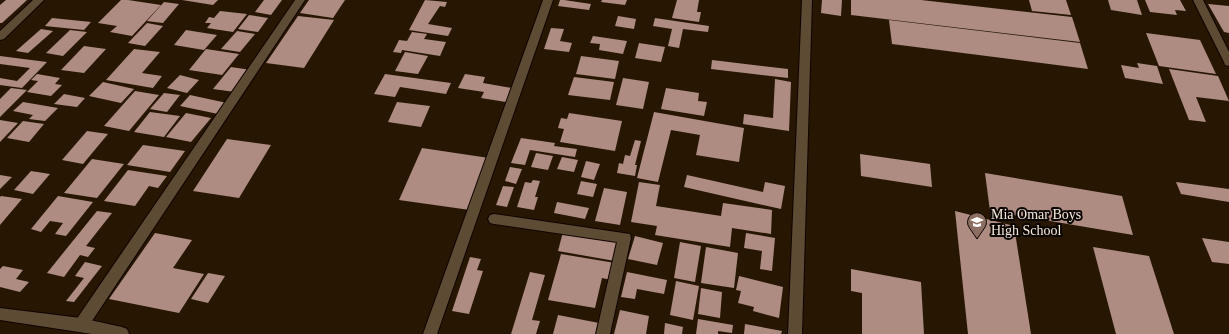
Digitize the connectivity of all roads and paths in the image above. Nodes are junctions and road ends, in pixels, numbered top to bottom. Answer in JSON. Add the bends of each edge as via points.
{"nodes":[{"id":1,"x":39,"y":0,"type":"edge"},
{"id":2,"x":300,"y":0,"type":"edge"},
{"id":3,"x":548,"y":0,"type":"edge"},
{"id":4,"x":807,"y":0,"type":"edge"},
{"id":5,"x":1198,"y":0,"type":"edge"},
{"id":6,"x":0,"y":37,"type":"edge"},
{"id":7,"x":1229,"y":62,"type":"edge"},
{"id":8,"x":494,"y":219,"type":"dead end"},
{"id":9,"x":0,"y":314,"type":"edge"},
{"id":10,"x":81,"y":325,"type":"junction"},
{"id":11,"x":122,"y":334,"type":"edge"},
{"id":12,"x":430,"y":334,"type":"edge"},
{"id":13,"x":603,"y":334,"type":"edge"},
{"id":14,"x":794,"y":334,"type":"edge"}],
"edges":[{"from":1,"to":6,"type":"street"},
{"from":2,"to":10,"type":"street"},
{"from":3,"to":12,"type":"street"},
{"from":4,"to":14,"type":"street"},
{"from":5,"to":7,"type":"street"},
{"from":8,"to":13,"type":"street","via":[[625,238]]},
{"from":9,"to":10,"type":"street"},
{"from":10,"to":11,"type":"street"}]}
